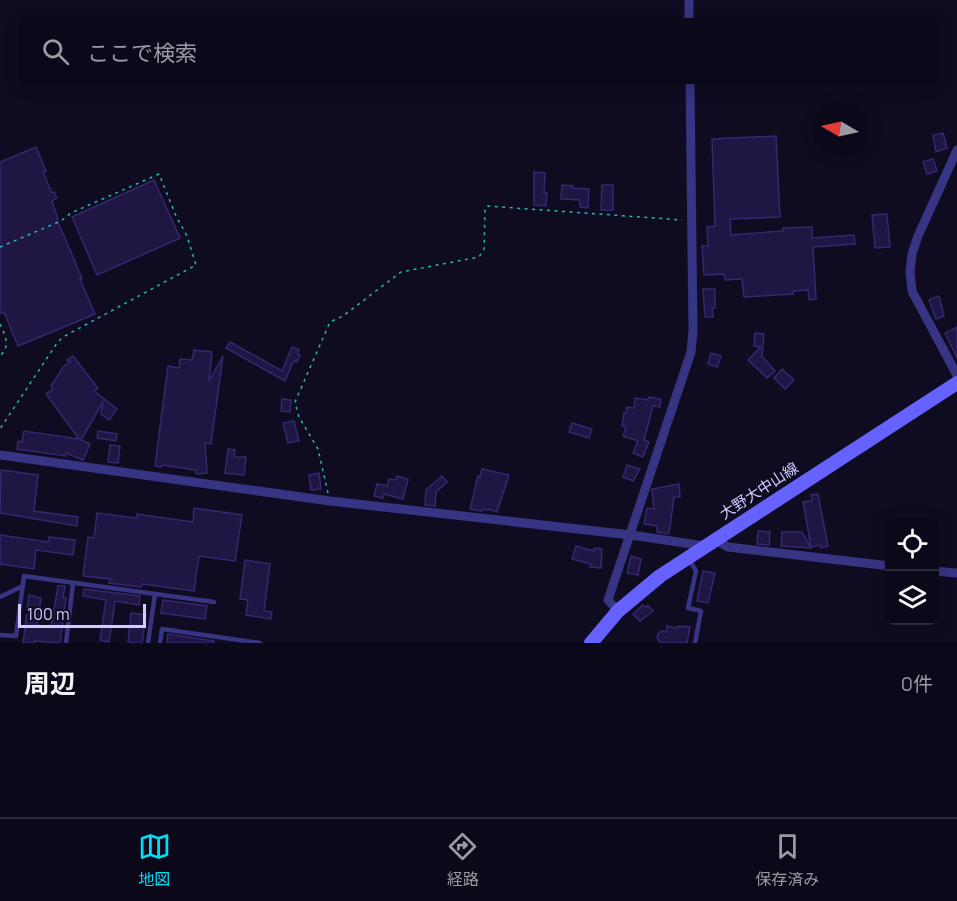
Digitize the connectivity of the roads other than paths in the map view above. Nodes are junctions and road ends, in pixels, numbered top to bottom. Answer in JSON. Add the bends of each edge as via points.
{"nodes":[{"id":1,"x":689,"y":0,"type":"edge"},
{"id":2,"x":690,"y":18,"type":"edge"},
{"id":3,"x":690,"y":84,"type":"edge"},
{"id":4,"x":957,"y":150,"type":"edge"},
{"id":5,"x":957,"y":375,"type":"edge"},
{"id":6,"x":957,"y":383,"type":"edge"},
{"id":7,"x":0,"y":455,"type":"edge"},
{"id":8,"x":631,"y":535,"type":"junction"},
{"id":9,"x":710,"y":543,"type":"junction"},
{"id":10,"x":688,"y":558,"type":"junction"},
{"id":11,"x":885,"y":565,"type":"edge"},
{"id":12,"x":939,"y":571,"type":"edge"},
{"id":13,"x":957,"y":573,"type":"edge"},
{"id":14,"x":73,"y":583,"type":"junction"},
{"id":15,"x":23,"y":586,"type":"junction"},
{"id":16,"x":155,"y":594,"type":"junction"},
{"id":17,"x":0,"y":597,"type":"edge"},
{"id":18,"x":214,"y":602,"type":"dead end"},
{"id":19,"x":618,"y":611,"type":"junction"},
{"id":20,"x":0,"y":635,"type":"edge"},
{"id":21,"x":66,"y":643,"type":"edge"},
{"id":22,"x":148,"y":643,"type":"edge"},
{"id":23,"x":160,"y":643,"type":"edge"},
{"id":24,"x":260,"y":643,"type":"edge"},
{"id":25,"x":591,"y":643,"type":"edge"},
{"id":26,"x":694,"y":643,"type":"edge"}],
"edges":[{"from":1,"to":2,"type":"street"},
{"from":3,"to":8,"type":"street","via":[[691,352]]},
{"from":4,"to":5,"type":"street","via":[[918,236],[910,272],[912,291]]},
{"from":6,"to":9,"type":"main road","name":"大野大中山線"},
{"from":7,"to":8,"type":"street","via":[[330,501]]},
{"from":8,"to":9,"type":"street"},
{"from":8,"to":19,"type":"street","via":[[608,600]]},
{"from":9,"to":10,"type":"main road","name":"大野大中山線"},
{"from":9,"to":11,"type":"street"},
{"from":10,"to":19,"type":"main road","name":"大野大中山線"},
{"from":10,"to":26,"type":"lane","via":[[696,571],[688,608],[701,611]]},
{"from":12,"to":13,"type":"street"},
{"from":14,"to":15,"type":"lane","via":[[24,576]]},
{"from":14,"to":16,"type":"lane"},
{"from":14,"to":21,"type":"lane"},
{"from":15,"to":17,"type":"lane"},
{"from":15,"to":20,"type":"lane","via":[[16,636]]},
{"from":16,"to":18,"type":"lane"},
{"from":16,"to":22,"type":"lane"},
{"from":19,"to":25,"type":"main road","name":"大野大中山線"},
{"from":23,"to":24,"type":"lane","via":[[162,629]]}]}
